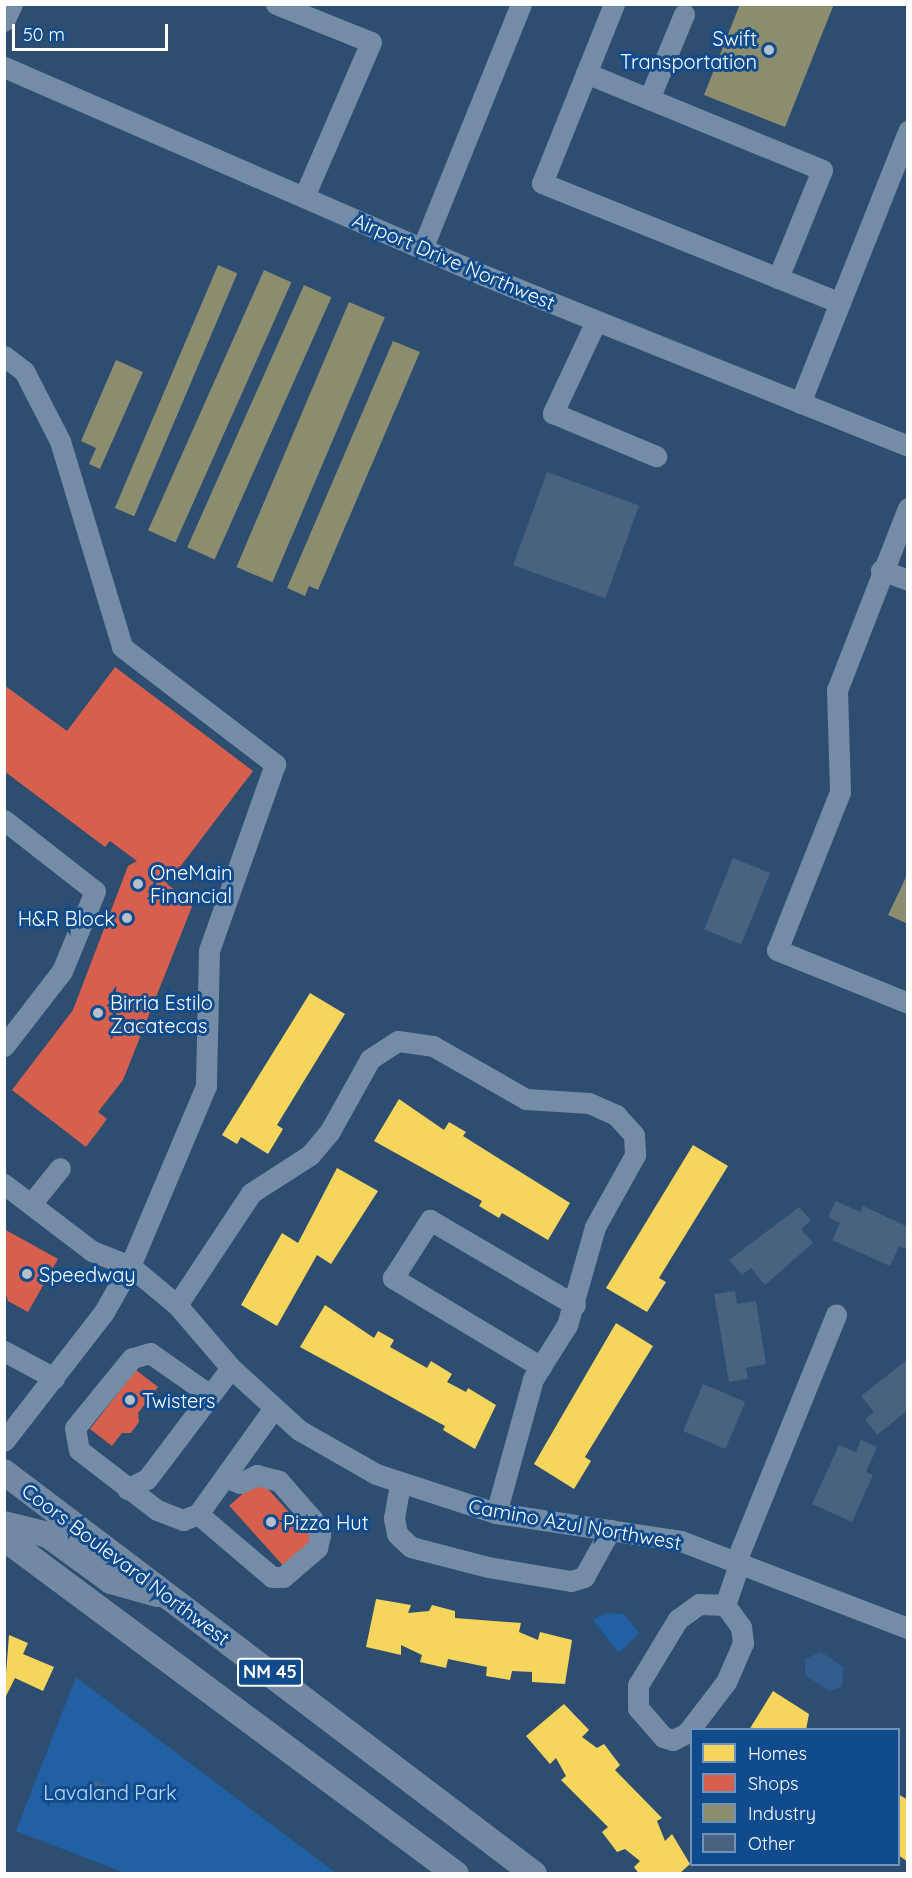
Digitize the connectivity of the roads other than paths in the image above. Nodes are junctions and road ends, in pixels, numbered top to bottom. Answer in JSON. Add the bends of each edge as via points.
{"nodes":[{"id":1,"x":12,"y":4,"type":"edge"},
{"id":2,"x":276,"y":4,"type":"edge"},
{"id":3,"x":521,"y":4,"type":"edge"},
{"id":4,"x":614,"y":4,"type":"edge"},
{"id":5,"x":684,"y":14,"type":"dead end"},
{"id":6,"x":4,"y":21,"type":"edge"},
{"id":7,"x":4,"y":67,"type":"edge"},
{"id":8,"x":586,"y":73,"type":"junction"},
{"id":9,"x":649,"y":99,"type":"junction"},
{"id":10,"x":908,"y":131,"type":"edge"},
{"id":11,"x":304,"y":197,"type":"junction"},
{"id":12,"x":422,"y":249,"type":"junction"},
{"id":13,"x":778,"y":278,"type":"junction"},
{"id":14,"x":840,"y":303,"type":"junction"},
{"id":15,"x":596,"y":321,"type":"junction"},
{"id":16,"x":4,"y":356,"type":"edge"},
{"id":17,"x":800,"y":403,"type":"junction"},
{"id":18,"x":908,"y":446,"type":"edge"},
{"id":19,"x":656,"y":456,"type":"dead end"},
{"id":20,"x":908,"y":508,"type":"edge"},
{"id":21,"x":881,"y":570,"type":"junction"},
{"id":22,"x":908,"y":580,"type":"edge"},
{"id":23,"x":4,"y":820,"type":"edge"},
{"id":24,"x":908,"y":1003,"type":"edge"},
{"id":25,"x":4,"y":1046,"type":"edge"},
{"id":26,"x":60,"y":1168,"type":"dead end"},
{"id":27,"x":4,"y":1184,"type":"edge"},
{"id":28,"x":31,"y":1204,"type":"junction"},
{"id":29,"x":130,"y":1266,"type":"junction"},
{"id":30,"x":177,"y":1305,"type":"junction"},
{"id":31,"x":575,"y":1305,"type":"junction"},
{"id":32,"x":836,"y":1315,"type":"dead end"},
{"id":33,"x":4,"y":1351,"type":"edge"},
{"id":34,"x":541,"y":1366,"type":"junction"},
{"id":35,"x":231,"y":1368,"type":"junction"},
{"id":36,"x":54,"y":1378,"type":"junction"},
{"id":37,"x":210,"y":1395,"type":"junction"},
{"id":38,"x":274,"y":1408,"type":"junction"},
{"id":39,"x":4,"y":1441,"type":"edge"},
{"id":40,"x":4,"y":1472,"type":"edge"},
{"id":41,"x":227,"y":1478,"type":"junction"},
{"id":42,"x":400,"y":1484,"type":"junction"},
{"id":43,"x":127,"y":1489,"type":"junction"},
{"id":44,"x":496,"y":1513,"type":"junction"},
{"id":45,"x":198,"y":1514,"type":"junction"},
{"id":46,"x":4,"y":1524,"type":"edge"},
{"id":47,"x":610,"y":1530,"type":"junction"},
{"id":48,"x":4,"y":1538,"type":"edge"},
{"id":49,"x":738,"y":1562,"type":"junction"},
{"id":50,"x":171,"y":1599,"type":"junction"},
{"id":51,"x":725,"y":1605,"type":"junction"},
{"id":52,"x":908,"y":1628,"type":"edge"},
{"id":53,"x":691,"y":1728,"type":"edge"},
{"id":54,"x":690,"y":1729,"type":"edge"},
{"id":55,"x":456,"y":1874,"type":"edge"},
{"id":56,"x":534,"y":1874,"type":"edge"}],
"edges":[{"from":1,"to":6,"type":"street"},
{"from":2,"to":11,"type":"street","via":[[370,42]]},
{"from":3,"to":12,"type":"street"},
{"from":4,"to":8,"type":"street"},
{"from":5,"to":9,"type":"street"},
{"from":7,"to":11,"type":"street","name":"Airport Drive Northwest"},
{"from":8,"to":9,"type":"street"},
{"from":8,"to":13,"type":"street","via":[[542,183]]},
{"from":9,"to":13,"type":"street","via":[[822,170]]},
{"from":10,"to":14,"type":"street"},
{"from":11,"to":12,"type":"street","name":"Airport Drive Northwest"},
{"from":12,"to":15,"type":"street","name":"Airport Drive Northwest"},
{"from":13,"to":14,"type":"street"},
{"from":14,"to":17,"type":"street"},
{"from":15,"to":17,"type":"street","name":"Airport Drive Northwest"},
{"from":15,"to":19,"type":"street","via":[[553,413]]},
{"from":16,"to":29,"type":"street","via":[[24,371],[60,441],[122,647],[275,764],[209,950],[206,1086]]},
{"from":17,"to":18,"type":"street","name":"Airport Drive Northwest"},
{"from":20,"to":21,"type":"street"},
{"from":21,"to":22,"type":"street"},
{"from":21,"to":24,"type":"street","via":[[837,690],[840,792],[777,950]]},
{"from":23,"to":25,"type":"street","via":[[95,891],[62,971]]},
{"from":26,"to":28,"type":"street"},
{"from":27,"to":28,"type":"street","name":"Camino Azul Northwest"},
{"from":28,"to":29,"type":"street","name":"Camino Azul Northwest","via":[[92,1251]]},
{"from":29,"to":30,"type":"street","name":"Camino Azul Northwest"},
{"from":29,"to":36,"type":"street","via":[[104,1312]]},
{"from":30,"to":31,"type":"street","via":[[196,1283],[251,1193],[310,1155],[330,1131],[370,1059],[398,1041],[433,1046],[526,1099],[589,1103],[616,1115],[634,1135],[635,1155],[588,1244]]},
{"from":30,"to":35,"type":"street","name":"Camino Azul Northwest"},
{"from":31,"to":34,"type":"street"},
{"from":31,"to":34,"type":"street","via":[[430,1220],[393,1278]]},
{"from":32,"to":49,"type":"street"},
{"from":33,"to":36,"type":"street"},
{"from":34,"to":44,"type":"street","via":[[521,1412],[506,1491]]},
{"from":35,"to":37,"type":"street"},
{"from":35,"to":38,"type":"street","name":"Camino Azul Northwest"},
{"from":36,"to":39,"type":"street"},
{"from":37,"to":43,"type":"street","via":[[147,1479]]},
{"from":37,"to":43,"type":"street","via":[[150,1353],[132,1358],[75,1428],[79,1450]]},
{"from":38,"to":41,"type":"street"},
{"from":38,"to":42,"type":"street","name":"Camino Azul Northwest","via":[[335,1453]]},
{"from":40,"to":50,"type":"main road","name":"Coors Boulevard Northwest","number":"NM 45"},
{"from":41,"to":45,"type":"street"},
{"from":41,"to":45,"type":"street","via":[[240,1483],[257,1475],[279,1481],[320,1535],[317,1548],[283,1577],[272,1577]]},
{"from":42,"to":44,"type":"street","name":"Camino Azul Northwest"},
{"from":42,"to":47,"type":"street","via":[[394,1518],[397,1534],[411,1547],[488,1567],[571,1581],[584,1577]]},
{"from":43,"to":45,"type":"street","via":[[172,1518]]},
{"from":44,"to":47,"type":"street","name":"Camino Azul Northwest"},
{"from":46,"to":50,"type":"main road","via":[[48,1535],[111,1581]]},
{"from":47,"to":49,"type":"street","name":"Camino Azul Northwest","via":[[681,1540]]},
{"from":48,"to":55,"type":"main road","number":"NM 45"},
{"from":49,"to":51,"type":"street"},
{"from":49,"to":52,"type":"street","name":"Camino Azul Northwest"},
{"from":50,"to":56,"type":"main road","name":"Coors Boulevard Northwest","number":"NM 45"},
{"from":51,"to":53,"type":"street","via":[[741,1627],[743,1643],[726,1682]]},
{"from":51,"to":54,"type":"street","via":[[699,1604],[678,1619],[638,1685],[638,1708],[663,1737],[673,1740]]}]}
